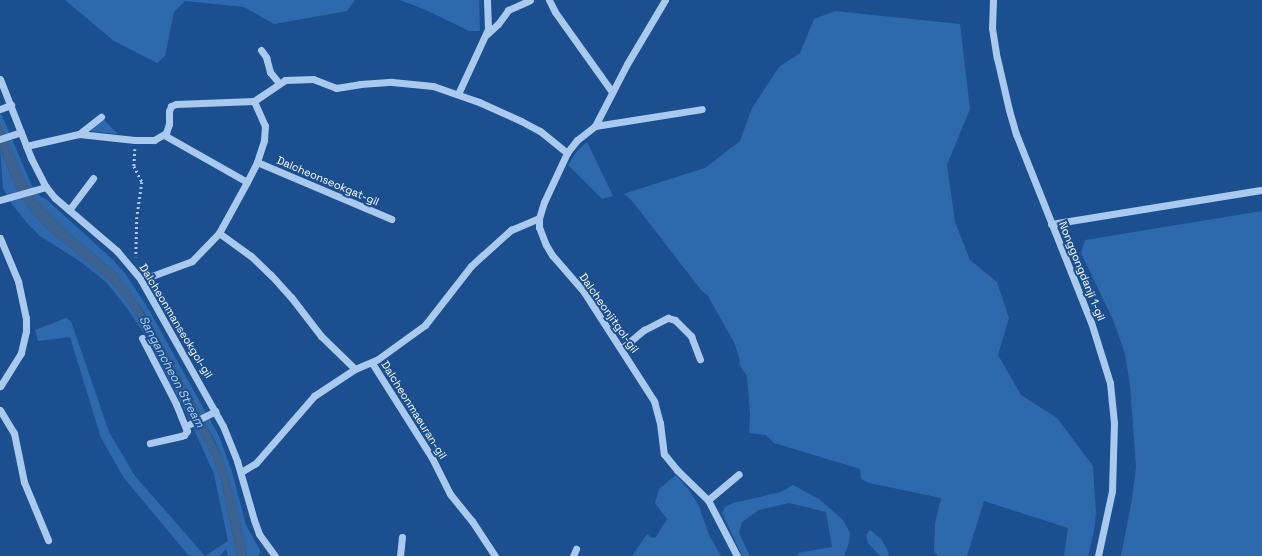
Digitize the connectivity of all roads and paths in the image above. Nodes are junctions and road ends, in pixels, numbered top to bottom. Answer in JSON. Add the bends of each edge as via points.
{"nodes":[{"id":1,"x":486,"y":0,"type":"edge"},
{"id":2,"x":530,"y":0,"type":"edge"},
{"id":3,"x":550,"y":0,"type":"edge"},
{"id":4,"x":665,"y":0,"type":"edge"},
{"id":5,"x":993,"y":0,"type":"edge"},
{"id":6,"x":486,"y":35,"type":"junction"},
{"id":7,"x":261,"y":50,"type":"dead end"},
{"id":8,"x":0,"y":79,"type":"edge"},
{"id":9,"x":279,"y":83,"type":"junction"},
{"id":10,"x":612,"y":92,"type":"junction"},
{"id":11,"x":458,"y":94,"type":"junction"},
{"id":12,"x":254,"y":101,"type":"junction"},
{"id":13,"x":10,"y":105,"type":"junction"},
{"id":14,"x":0,"y":109,"type":"edge"},
{"id":15,"x":702,"y":109,"type":"dead end"},
{"id":16,"x":101,"y":117,"type":"dead end"},
{"id":17,"x":595,"y":126,"type":"junction"},
{"id":18,"x":21,"y":132,"type":"junction"},
{"id":19,"x":79,"y":134,"type":"junction"},
{"id":20,"x":164,"y":135,"type":"junction"},
{"id":21,"x":0,"y":139,"type":"edge"},
{"id":22,"x":135,"y":140,"type":"junction"},
{"id":23,"x":26,"y":146,"type":"junction"},
{"id":24,"x":567,"y":153,"type":"junction"},
{"id":25,"x":257,"y":162,"type":"junction"},
{"id":26,"x":93,"y":178,"type":"dead end"},
{"id":27,"x":247,"y":182,"type":"junction"},
{"id":28,"x":42,"y":189,"type":"junction"},
{"id":29,"x":1262,"y":190,"type":"edge"},
{"id":30,"x":0,"y":200,"type":"edge"},
{"id":31,"x":69,"y":210,"type":"junction"},
{"id":32,"x":539,"y":218,"type":"junction"},
{"id":33,"x":391,"y":219,"type":"dead end"},
{"id":34,"x":1052,"y":224,"type":"junction"},
{"id":35,"x":219,"y":232,"type":"junction"},
{"id":36,"x":0,"y":238,"type":"edge"},
{"id":37,"x":134,"y":270,"type":"junction"},
{"id":38,"x":141,"y":280,"type":"junction"},
{"id":39,"x":142,"y":338,"type":"dead end"},
{"id":40,"x":621,"y":349,"type":"junction"},
{"id":41,"x":700,"y":359,"type":"dead end"},
{"id":42,"x":372,"y":363,"type":"junction"},
{"id":43,"x":356,"y":370,"type":"junction"},
{"id":44,"x":0,"y":386,"type":"edge"},
{"id":45,"x":0,"y":410,"type":"edge"},
{"id":46,"x":212,"y":413,"type":"junction"},
{"id":47,"x":186,"y":426,"type":"junction"},
{"id":48,"x":150,"y":443,"type":"dead end"},
{"id":49,"x":241,"y":472,"type":"junction"},
{"id":50,"x":739,"y":474,"type":"dead end"},
{"id":51,"x":708,"y":500,"type":"junction"},
{"id":52,"x":402,"y":537,"type":"dead end"},
{"id":53,"x":48,"y":540,"type":"dead end"},
{"id":54,"x":576,"y":549,"type":"dead end"},
{"id":55,"x":275,"y":556,"type":"edge"},
{"id":56,"x":400,"y":556,"type":"edge"},
{"id":57,"x":495,"y":556,"type":"edge"},
{"id":58,"x":573,"y":556,"type":"edge"},
{"id":59,"x":737,"y":556,"type":"edge"},
{"id":60,"x":1098,"y":556,"type":"edge"}],
"edges":[{"from":1,"to":6,"type":"street","via":[[489,23]]},
{"from":2,"to":6,"type":"street","via":[[508,10]]},
{"from":3,"to":10,"type":"street","via":[[555,12]]},
{"from":4,"to":10,"type":"street"},
{"from":5,"to":34,"type":"street","name":"Nonggongdanji 1-gil","via":[[992,28],[1008,110]]},
{"from":6,"to":11,"type":"street"},
{"from":7,"to":9,"type":"street","via":[[270,72]]},
{"from":8,"to":13,"type":"street","name":"Dalcheonmanseokgol-gil"},
{"from":9,"to":11,"type":"street","via":[[285,80],[313,79],[336,88],[378,82],[407,82],[423,83]]},
{"from":9,"to":12,"type":"street"},
{"from":10,"to":17,"type":"street"},
{"from":11,"to":24,"type":"street","via":[[540,131]]},
{"from":12,"to":20,"type":"street","via":[[176,104],[169,108],[168,129]]},
{"from":12,"to":25,"type":"street","via":[[266,132]]},
{"from":13,"to":14,"type":"street"},
{"from":13,"to":18,"type":"street","name":"Dalcheonmanseokgol-gil"},
{"from":15,"to":17,"type":"street"},
{"from":16,"to":19,"type":"street"},
{"from":17,"to":24,"type":"street","via":[[577,140]]},
{"from":18,"to":21,"type":"street"},
{"from":18,"to":23,"type":"street","name":"Dalcheonmanseokgol-gil"},
{"from":19,"to":22,"type":"street"},
{"from":19,"to":23,"type":"street"},
{"from":20,"to":22,"type":"street","via":[[154,140]]},
{"from":20,"to":27,"type":"street"},
{"from":22,"to":37,"type":"path","via":[[133,160],[142,182]]},
{"from":23,"to":28,"type":"street","name":"Dalcheonmanseokgol-gil"},
{"from":24,"to":32,"type":"street"},
{"from":25,"to":27,"type":"street"},
{"from":25,"to":33,"type":"street","name":"Dalcheonseokgat-gil"},
{"from":26,"to":31,"type":"street"},
{"from":27,"to":35,"type":"street"},
{"from":28,"to":30,"type":"street"},
{"from":28,"to":31,"type":"street","name":"Dalcheonmanseokgol-gil"},
{"from":29,"to":34,"type":"street"},
{"from":31,"to":37,"type":"street","name":"Dalcheonmanseokgol-gil","via":[[117,251]]},
{"from":32,"to":40,"type":"street","name":"Dalcheonjitgol-gil","via":[[542,237],[549,250],[584,292]]},
{"from":32,"to":42,"type":"street","name":"Dalcheonmaeuran-gil","via":[[511,230],[497,242],[471,266],[425,326]]},
{"from":34,"to":60,"type":"street","name":"Nonggongdanji 1-gil","via":[[1091,322],[1110,382],[1114,431],[1112,491]]},
{"from":35,"to":38,"type":"street","via":[[192,261]]},
{"from":35,"to":43,"type":"street","via":[[251,256],[275,279],[321,336]]},
{"from":36,"to":44,"type":"street","via":[[18,281],[26,318],[26,331],[21,353]]},
{"from":37,"to":38,"type":"street","name":"Dalcheonmanseokgol-gil"},
{"from":38,"to":46,"type":"street","name":"Dalcheonmanseokgol-gil"},
{"from":39,"to":47,"type":"street"},
{"from":40,"to":41,"type":"street","via":[[644,330],[668,318],[675,320],[691,336]]},
{"from":40,"to":51,"type":"street","name":"Dalcheonjitgol-gil","via":[[654,401],[664,454]]},
{"from":42,"to":43,"type":"street"},
{"from":42,"to":57,"type":"street","name":"Dalcheonmaeuran-gil","via":[[432,458],[450,494],[472,520]]},
{"from":43,"to":49,"type":"street","via":[[314,396],[256,463]]},
{"from":45,"to":53,"type":"street","via":[[14,433],[24,482]]},
{"from":46,"to":47,"type":"street"},
{"from":46,"to":49,"type":"street","name":"Dalcheonmanseokgol-gil","via":[[231,443]]},
{"from":47,"to":48,"type":"street","via":[[187,431],[184,435]]},
{"from":49,"to":55,"type":"street","name":"Dalcheonmanseokgol-gil","via":[[259,534]]},
{"from":50,"to":51,"type":"street"},
{"from":51,"to":59,"type":"street","name":"Dalcheonjitgol-gil"},
{"from":52,"to":56,"type":"street"},
{"from":54,"to":58,"type":"street"}]}
